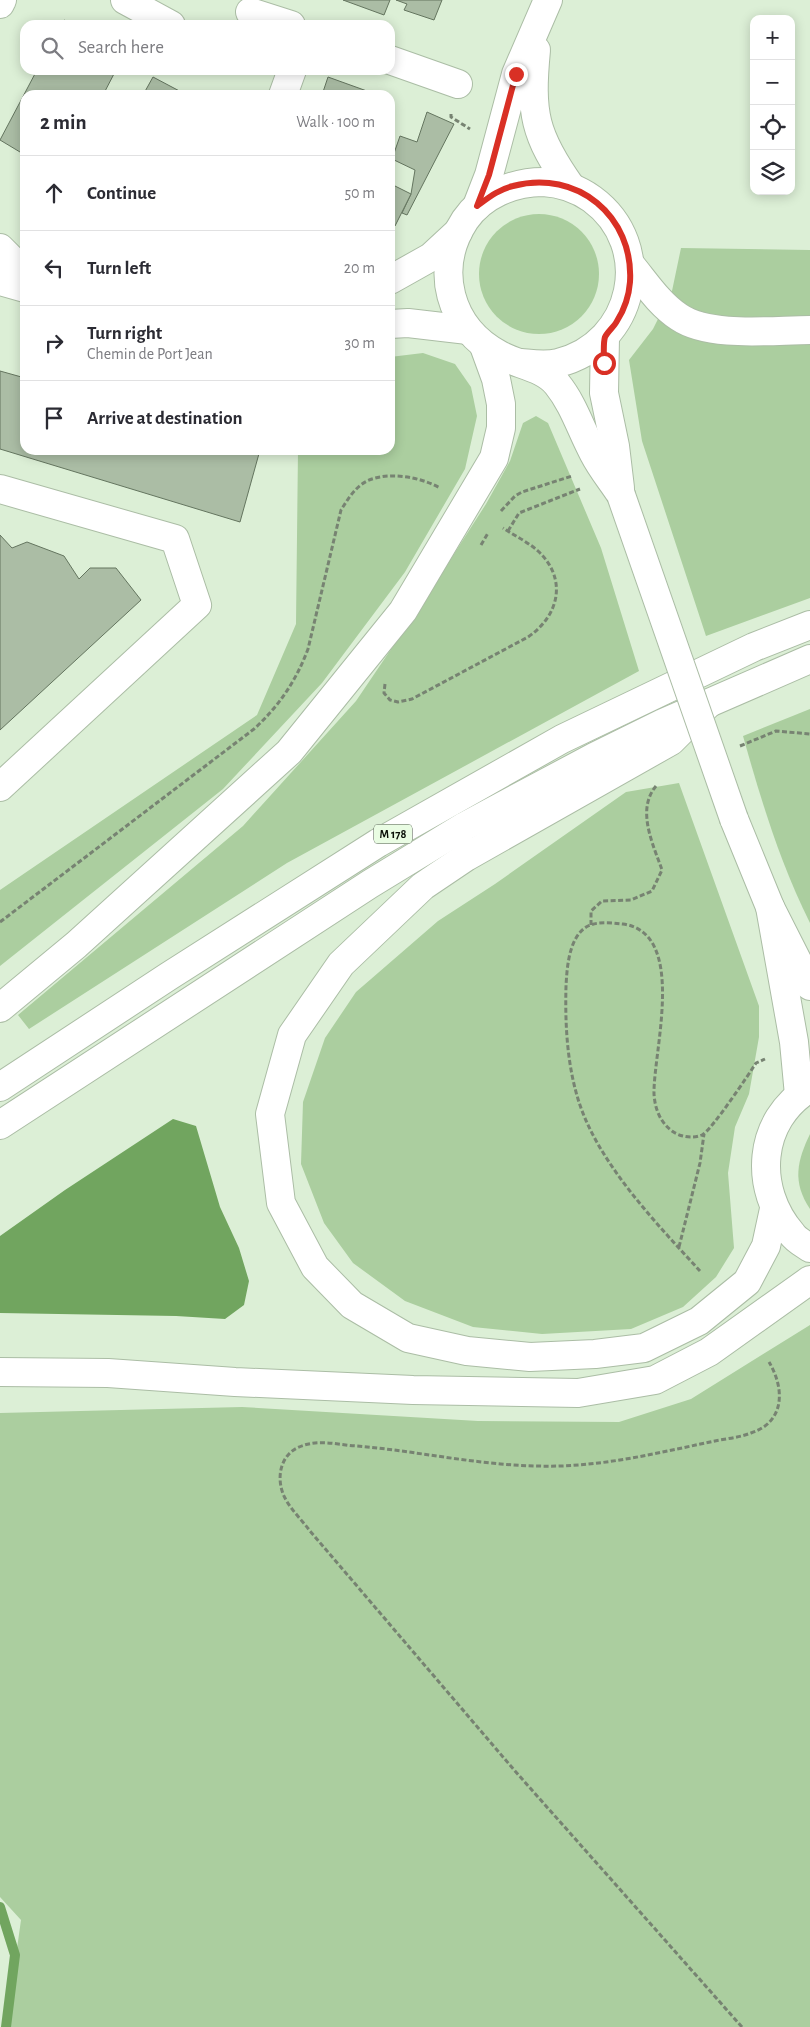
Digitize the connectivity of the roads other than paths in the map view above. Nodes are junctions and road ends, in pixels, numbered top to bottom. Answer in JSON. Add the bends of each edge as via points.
{"nodes":[{"id":1,"x":2,"y":0,"type":"edge"},
{"id":2,"x":125,"y":0,"type":"edge"},
{"id":3,"x":548,"y":0,"type":"edge"},
{"id":4,"x":0,"y":4,"type":"edge"},
{"id":5,"x":249,"y":12,"type":"edge"},
{"id":6,"x":162,"y":20,"type":"edge"},
{"id":7,"x":275,"y":20,"type":"edge"},
{"id":8,"x":538,"y":26,"type":"junction"},
{"id":9,"x":395,"y":62,"type":"edge"},
{"id":10,"x":290,"y":75,"type":"edge"},
{"id":11,"x":458,"y":84,"type":"dead end"},
{"id":12,"x":285,"y":90,"type":"edge"},
{"id":13,"x":571,"y":187,"type":"junction"},
{"id":14,"x":477,"y":206,"type":"junction"},
{"id":15,"x":458,"y":232,"type":"junction"},
{"id":16,"x":0,"y":248,"type":"edge"},
{"id":17,"x":630,"y":264,"type":"junction"},
{"id":18,"x":20,"y":269,"type":"edge"},
{"id":19,"x":395,"y":277,"type":"edge"},
{"id":20,"x":0,"y":280,"type":"edge"},
{"id":21,"x":20,"y":286,"type":"edge"},
{"id":22,"x":395,"y":324,"type":"edge"},
{"id":23,"x":810,"y":330,"type":"edge"},
{"id":24,"x":605,"y":337,"type":"junction"},
{"id":25,"x":476,"y":338,"type":"junction"},
{"id":26,"x":521,"y":363,"type":"junction"},
{"id":27,"x":0,"y":489,"type":"edge"},
{"id":28,"x":621,"y":495,"type":"junction"},
{"id":29,"x":810,"y":625,"type":"edge"},
{"id":30,"x":810,"y":659,"type":"edge"},
{"id":31,"x":708,"y":704,"type":"junction"},
{"id":32,"x":0,"y":787,"type":"edge"},
{"id":33,"x":770,"y":906,"type":"junction"},
{"id":34,"x":810,"y":986,"type":"edge"},
{"id":35,"x":0,"y":1008,"type":"edge"},
{"id":36,"x":0,"y":1087,"type":"edge"},
{"id":37,"x":804,"y":1092,"type":"edge"},
{"id":38,"x":0,"y":1125,"type":"edge"},
{"id":39,"x":774,"y":1209,"type":"junction"},
{"id":40,"x":810,"y":1248,"type":"edge"},
{"id":41,"x":810,"y":1280,"type":"edge"},
{"id":42,"x":0,"y":1372,"type":"edge"}],
"edges":[{"from":1,"to":4,"type":"main road"},
{"from":2,"to":6,"type":"main road"},
{"from":3,"to":8,"type":"main road"},
{"from":5,"to":7,"type":"main road"},
{"from":8,"to":13,"type":"main road","via":[[533,87],[538,130],[553,162]]},
{"from":8,"to":14,"type":"main road","via":[[516,74],[489,175]]},
{"from":9,"to":11,"type":"main road"},
{"from":10,"to":12,"type":"main road"},
{"from":13,"to":14,"type":"main road","via":[[551,182],[511,186]]},
{"from":13,"to":17,"type":"main road","via":[[600,204],[612,217],[621,231]]},
{"from":14,"to":15,"type":"main road"},
{"from":15,"to":19,"type":"main road","via":[[431,257]]},
{"from":15,"to":25,"type":"main road","via":[[451,251],[450,292],[457,312]]},
{"from":16,"to":18,"type":"main road"},
{"from":17,"to":23,"type":"main road","via":[[664,305],[693,325],[712,330]]},
{"from":17,"to":24,"type":"main road","via":[[626,303]]},
{"from":20,"to":21,"type":"main road"},
{"from":22,"to":25,"type":"main road","via":[[408,323]]},
{"from":24,"to":26,"type":"main road","via":[[575,358],[539,365]]},
{"from":24,"to":28,"type":"main road","via":[[604,393]]},
{"from":25,"to":26,"type":"main road","via":[[502,356]]},
{"from":25,"to":35,"type":"main road","via":[[496,379],[501,404],[501,428],[494,458],[403,611],[289,752],[76,945]]},
{"from":26,"to":28,"type":"main road","via":[[556,383],[572,407],[594,454]]},
{"from":27,"to":32,"type":"main road","via":[[174,539],[197,604]]},
{"from":28,"to":33,"type":"main road","bridge":true,"via":[[734,819]]},
{"from":29,"to":36,"type":"main road","number":"M 178","via":[[754,647],[562,739],[386,838]]},
{"from":30,"to":31,"type":"main road","number":"M 178"},
{"from":31,"to":38,"type":"main road","number":"M 178","via":[[602,752],[457,831]]},
{"from":31,"to":39,"type":"main road","via":[[671,740],[482,847],[423,886],[341,964],[292,1035],[270,1114],[280,1203],[315,1267],[352,1305],[408,1338],[467,1351],[530,1357],[644,1348],[698,1321],[747,1282],[766,1246]]},
{"from":33,"to":34,"type":"main road"},
{"from":33,"to":37,"type":"main road"},
{"from":37,"to":39,"type":"main road","via":[[786,1109],[772,1132],[765,1158],[766,1184]]},
{"from":39,"to":40,"type":"main road","via":[[792,1236]]},
{"from":41,"to":42,"type":"main road","via":[[709,1352],[655,1380],[578,1393],[413,1390],[108,1373]]}]}
